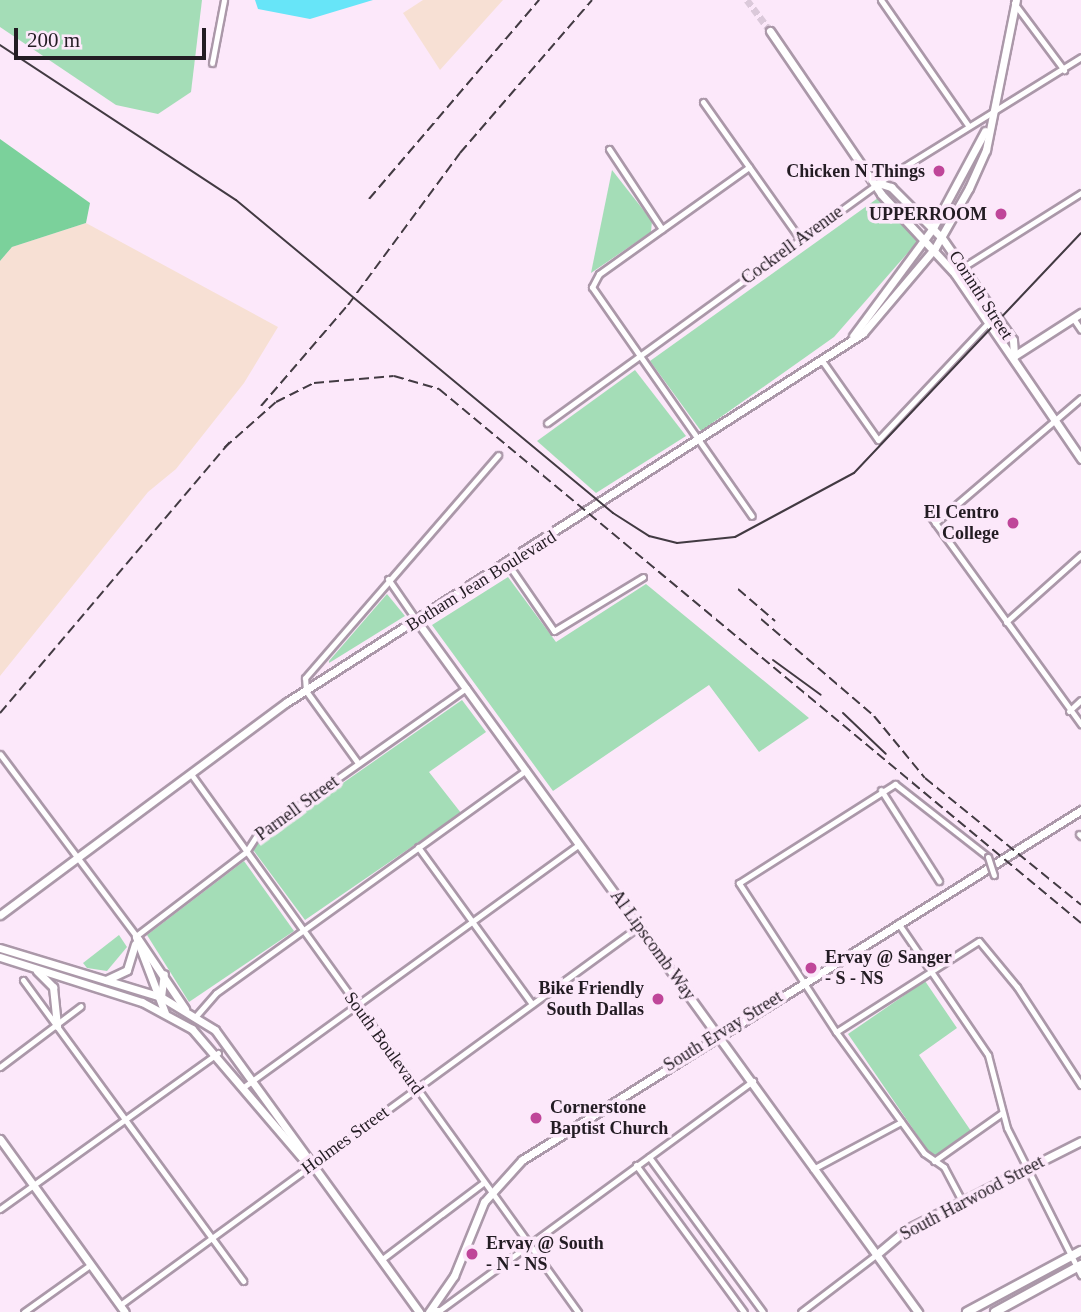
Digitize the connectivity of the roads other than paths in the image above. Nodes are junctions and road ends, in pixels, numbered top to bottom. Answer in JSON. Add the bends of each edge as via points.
{"nodes":[{"id":1,"x":224,"y":0,"type":"edge"},
{"id":2,"x":881,"y":0,"type":"edge"},
{"id":3,"x":1014,"y":1,"type":"edge"},
{"id":4,"x":770,"y":31,"type":"tunnel mouth"},
{"id":5,"x":1081,"y":57,"type":"edge"},
{"id":6,"x":212,"y":63,"type":"dead end"},
{"id":7,"x":1064,"y":70,"type":"junction"},
{"id":8,"x":703,"y":102,"type":"dead end"},
{"id":9,"x":990,"y":113,"type":"junction"},
{"id":10,"x":968,"y":125,"type":"junction"},
{"id":11,"x":986,"y":131,"type":"junction"},
{"id":12,"x":609,"y":149,"type":"dead end"},
{"id":13,"x":749,"y":167,"type":"junction"},
{"id":14,"x":878,"y":183,"type":"junction"},
{"id":15,"x":1081,"y":193,"type":"edge"},
{"id":16,"x":933,"y":228,"type":"junction"},
{"id":17,"x":662,"y":229,"type":"junction"},
{"id":18,"x":926,"y":238,"type":"junction"},
{"id":19,"x":942,"y":238,"type":"junction"},
{"id":20,"x":800,"y":239,"type":"junction"},
{"id":21,"x":934,"y":248,"type":"junction"},
{"id":22,"x":965,"y":266,"type":"junction"},
{"id":23,"x":1081,"y":313,"type":"edge"},
{"id":24,"x":1073,"y":318,"type":"junction"},
{"id":25,"x":989,"y":322,"type":"junction"},
{"id":26,"x":1081,"y":330,"type":"edge"},
{"id":27,"x":853,"y":336,"type":"junction"},
{"id":28,"x":639,"y":356,"type":"junction"},
{"id":29,"x":1014,"y":356,"type":"junction"},
{"id":30,"x":823,"y":362,"type":"junction"},
{"id":31,"x":1081,"y":398,"type":"edge"},
{"id":32,"x":1052,"y":417,"type":"junction"},
{"id":33,"x":547,"y":423,"type":"dead end"},
{"id":34,"x":701,"y":443,"type":"junction"},
{"id":35,"x":498,"y":455,"type":"dead end"},
{"id":36,"x":1081,"y":459,"type":"edge"},
{"id":37,"x":752,"y":516,"type":"dead end"},
{"id":38,"x":1081,"y":555,"type":"edge"},
{"id":39,"x":508,"y":564,"type":"junction"},
{"id":40,"x":643,"y":577,"type":"dead end"},
{"id":41,"x":388,"y":579,"type":"junction"},
{"id":42,"x":418,"y":621,"type":"junction"},
{"id":43,"x":1006,"y":622,"type":"junction"},
{"id":44,"x":466,"y":688,"type":"junction"},
{"id":45,"x":306,"y":691,"type":"junction"},
{"id":46,"x":1081,"y":700,"type":"edge"},
{"id":47,"x":1069,"y":711,"type":"junction"},
{"id":48,"x":1081,"y":724,"type":"edge"},
{"id":49,"x":0,"y":754,"type":"edge"},
{"id":50,"x":358,"y":763,"type":"junction"},
{"id":51,"x":526,"y":770,"type":"junction"},
{"id":52,"x":191,"y":774,"type":"junction"},
{"id":53,"x":881,"y":790,"type":"junction"},
{"id":54,"x":1081,"y":810,"type":"edge"},
{"id":55,"x":579,"y":844,"type":"junction"},
{"id":56,"x":418,"y":847,"type":"junction"},
{"id":57,"x":246,"y":852,"type":"junction"},
{"id":58,"x":79,"y":858,"type":"junction"},
{"id":59,"x":994,"y":876,"type":"dead end"},
{"id":60,"x":939,"y":881,"type":"dead end"},
{"id":61,"x":0,"y":915,"type":"edge"},
{"id":62,"x":471,"y":921,"type":"junction"},
{"id":63,"x":898,"y":923,"type":"junction"},
{"id":64,"x":638,"y":927,"type":"junction"},
{"id":65,"x":303,"y":931,"type":"junction"},
{"id":66,"x":136,"y":936,"type":"junction"},
{"id":67,"x":0,"y":947,"type":"edge"},
{"id":68,"x":0,"y":957,"type":"edge"},
{"id":69,"x":31,"y":967,"type":"junction"},
{"id":70,"x":164,"y":970,"type":"junction"},
{"id":71,"x":931,"y":973,"type":"junction"},
{"id":72,"x":23,"y":980,"type":"dead end"},
{"id":73,"x":106,"y":980,"type":"junction"},
{"id":74,"x":801,"y":983,"type":"junction"},
{"id":75,"x":161,"y":997,"type":"junction"},
{"id":76,"x":142,"y":1002,"type":"junction"},
{"id":77,"x":357,"y":1004,"type":"junction"},
{"id":78,"x":532,"y":1004,"type":"junction"},
{"id":79,"x":81,"y":1006,"type":"dead end"},
{"id":80,"x":186,"y":1010,"type":"junction"},
{"id":81,"x":165,"y":1013,"type":"junction"},
{"id":82,"x":196,"y":1016,"type":"junction"},
{"id":83,"x":57,"y":1026,"type":"junction"},
{"id":84,"x":835,"y":1032,"type":"junction"},
{"id":85,"x":719,"y":1033,"type":"junction"},
{"id":86,"x":218,"y":1053,"type":"junction"},
{"id":87,"x":0,"y":1067,"type":"edge"},
{"id":88,"x":255,"y":1079,"type":"junction"},
{"id":89,"x":753,"y":1081,"type":"junction"},
{"id":90,"x":245,"y":1086,"type":"junction"},
{"id":91,"x":1081,"y":1086,"type":"edge"},
{"id":92,"x":416,"y":1088,"type":"junction"},
{"id":93,"x":1002,"y":1113,"type":"junction"},
{"id":94,"x":125,"y":1120,"type":"junction"},
{"id":95,"x":901,"y":1122,"type":"junction"},
{"id":96,"x":0,"y":1139,"type":"edge"},
{"id":97,"x":1081,"y":1141,"type":"edge"},
{"id":98,"x":649,"y":1157,"type":"junction"},
{"id":99,"x":934,"y":1161,"type":"junction"},
{"id":100,"x":309,"y":1166,"type":"junction"},
{"id":101,"x":636,"y":1166,"type":"junction"},
{"id":102,"x":1028,"y":1167,"type":"junction"},
{"id":103,"x":813,"y":1169,"type":"junction"},
{"id":104,"x":484,"y":1182,"type":"junction"},
{"id":105,"x":34,"y":1185,"type":"junction"},
{"id":106,"x":491,"y":1191,"type":"junction"},
{"id":107,"x":962,"y":1201,"type":"junction"},
{"id":108,"x":0,"y":1209,"type":"edge"},
{"id":109,"x":212,"y":1238,"type":"junction"},
{"id":110,"x":530,"y":1244,"type":"junction"},
{"id":111,"x":1081,"y":1251,"type":"edge"},
{"id":112,"x":877,"y":1254,"type":"junction"},
{"id":113,"x":1072,"y":1255,"type":"junction"},
{"id":114,"x":380,"y":1261,"type":"junction"},
{"id":115,"x":90,"y":1265,"type":"junction"},
{"id":116,"x":1080,"y":1269,"type":"edge"},
{"id":117,"x":243,"y":1281,"type":"dead end"},
{"id":118,"x":122,"y":1308,"type":"edge"},
{"id":119,"x":430,"y":1311,"type":"edge"},
{"id":120,"x":24,"y":1312,"type":"edge"},
{"id":121,"x":419,"y":1312,"type":"edge"},
{"id":122,"x":578,"y":1312,"type":"edge"},
{"id":123,"x":744,"y":1312,"type":"edge"},
{"id":124,"x":763,"y":1312,"type":"edge"},
{"id":125,"x":801,"y":1312,"type":"edge"},
{"id":126,"x":918,"y":1312,"type":"edge"},
{"id":127,"x":967,"y":1312,"type":"edge"},
{"id":128,"x":995,"y":1312,"type":"edge"}],
"edges":[{"from":1,"to":6,"type":"street"},
{"from":2,"to":10,"type":"street"},
{"from":3,"to":7,"type":"street"},
{"from":3,"to":9,"type":"main road","name":"Botham Jean Boulevard"},
{"from":4,"to":14,"type":"main road","name":"Corinth Street"},
{"from":5,"to":7,"type":"street","name":"Cockrell Avenue"},
{"from":7,"to":9,"type":"street","name":"Cockrell Avenue"},
{"from":8,"to":13,"type":"street"},
{"from":9,"to":10,"type":"street","name":"Cockrell Avenue"},
{"from":9,"to":11,"type":"main road","name":"Botham Jean Boulevard"},
{"from":10,"to":14,"type":"street","name":"Cockrell Avenue"},
{"from":11,"to":16,"type":"main road","name":"Botham Jean Boulevard"},
{"from":11,"to":19,"type":"main road","name":"Botham Jean Boulevard","via":[[986,150]]},
{"from":12,"to":17,"type":"street"},
{"from":13,"to":17,"type":"street"},
{"from":13,"to":20,"type":"street"},
{"from":14,"to":16,"type":"main road","name":"Corinth Street","via":[[891,187]]},
{"from":14,"to":18,"type":"main road","name":"Corinth Street"},
{"from":14,"to":20,"type":"street","name":"Cockrell Avenue"},
{"from":15,"to":22,"type":"street"},
{"from":16,"to":18,"type":"main road","name":"Botham Jean Boulevard"},
{"from":16,"to":19,"type":"main road","name":"Corinth Street"},
{"from":17,"to":28,"type":"street","via":[[599,274],[592,287]]},
{"from":18,"to":21,"type":"main road","name":"Corinth Street"},
{"from":18,"to":27,"type":"main road","name":"Botham Jean Boulevard"},
{"from":19,"to":21,"type":"main road","name":"Botham Jean Boulevard"},
{"from":19,"to":22,"type":"main road","name":"Corinth Street"},
{"from":20,"to":28,"type":"street","name":"Cockrell Avenue"},
{"from":21,"to":25,"type":"main road","name":"Corinth Street"},
{"from":21,"to":27,"type":"main road","name":"Botham Jean Boulevard","via":[[890,305]]},
{"from":22,"to":29,"type":"main road","name":"Corinth Street","via":[[1013,340]]},
{"from":23,"to":24,"type":"main road"},
{"from":24,"to":26,"type":"street"},
{"from":24,"to":29,"type":"main road"},
{"from":25,"to":29,"type":"main road","name":"Corinth Street"},
{"from":25,"to":30,"type":"street","via":[[878,440]]},
{"from":27,"to":30,"type":"main road","name":"Botham Jean Boulevard"},
{"from":28,"to":33,"type":"street","name":"Cockrell Avenue"},
{"from":28,"to":34,"type":"street"},
{"from":29,"to":32,"type":"main road","name":"Corinth Street"},
{"from":30,"to":34,"type":"main road","name":"Botham Jean Boulevard"},
{"from":31,"to":32,"type":"street"},
{"from":32,"to":36,"type":"main road","name":"Corinth Street"},
{"from":32,"to":43,"type":"street","via":[[933,520]]},
{"from":34,"to":37,"type":"street"},
{"from":34,"to":39,"type":"main road","name":"Botham Jean Boulevard"},
{"from":35,"to":41,"type":"street"},
{"from":38,"to":43,"type":"street"},
{"from":39,"to":40,"type":"street","via":[[554,631]]},
{"from":39,"to":42,"type":"main road","name":"Botham Jean Boulevard"},
{"from":41,"to":42,"type":"street","name":"Al Lipscomb Way"},
{"from":41,"to":45,"type":"street","via":[[308,673]]},
{"from":42,"to":44,"type":"main road","name":"Al Lipscomb Way"},
{"from":42,"to":45,"type":"main road","name":"Botham Jean Boulevard"},
{"from":43,"to":47,"type":"street"},
{"from":44,"to":50,"type":"street","name":"Parnell Street"},
{"from":44,"to":51,"type":"main road","name":"Al Lipscomb Way"},
{"from":45,"to":50,"type":"street"},
{"from":45,"to":52,"type":"main road","name":"Botham Jean Boulevard"},
{"from":46,"to":47,"type":"street"},
{"from":47,"to":48,"type":"street"},
{"from":49,"to":58,"type":"street"},
{"from":50,"to":57,"type":"street","name":"Parnell Street","via":[[257,835]]},
{"from":51,"to":55,"type":"main road","name":"Al Lipscomb Way"},
{"from":51,"to":56,"type":"street"},
{"from":52,"to":57,"type":"street","name":"South Boulevard"},
{"from":52,"to":58,"type":"main road","name":"Botham Jean Boulevard"},
{"from":53,"to":59,"type":"street","bridge":true,"via":[[902,784],[989,857]]},
{"from":53,"to":60,"type":"street"},
{"from":53,"to":74,"type":"street","via":[[739,883]]},
{"from":54,"to":63,"type":"main road","name":"South Ervay Street"},
{"from":55,"to":62,"type":"street"},
{"from":55,"to":64,"type":"main road","name":"Al Lipscomb Way"},
{"from":56,"to":62,"type":"street"},
{"from":56,"to":65,"type":"street"},
{"from":57,"to":65,"type":"street","name":"South Boulevard"},
{"from":57,"to":66,"type":"street","name":"Parnell Street"},
{"from":58,"to":61,"type":"main road"},
{"from":58,"to":66,"type":"street"},
{"from":62,"to":77,"type":"street"},
{"from":62,"to":78,"type":"street"},
{"from":63,"to":71,"type":"street"},
{"from":63,"to":74,"type":"main road","name":"South Ervay Street"},
{"from":64,"to":78,"type":"street","name":"Holmes Street"},
{"from":64,"to":85,"type":"main road","name":"Al Lipscomb Way"},
{"from":65,"to":77,"type":"street","name":"South Boulevard"},
{"from":65,"to":82,"type":"street","via":[[210,998]]},
{"from":66,"to":70,"type":"main road"},
{"from":66,"to":73,"type":"main road","via":[[132,964]]},
{"from":66,"to":75,"type":"main road"},
{"from":67,"to":73,"type":"main road"},
{"from":68,"to":69,"type":"main road"},
{"from":69,"to":76,"type":"main road"},
{"from":69,"to":83,"type":"main road","via":[[53,987]]},
{"from":70,"to":75,"type":"main road"},
{"from":70,"to":80,"type":"main road"},
{"from":71,"to":84,"type":"street"},
{"from":71,"to":91,"type":"street","via":[[979,941],[1017,986]]},
{"from":71,"to":93,"type":"street","via":[[988,1055]]},
{"from":72,"to":83,"type":"street"},
{"from":73,"to":75,"type":"main road"},
{"from":74,"to":84,"type":"street"},
{"from":74,"to":85,"type":"main road","name":"South Ervay Street"},
{"from":75,"to":76,"type":"main road"},
{"from":75,"to":80,"type":"main road"},
{"from":75,"to":81,"type":"main road"},
{"from":76,"to":81,"type":"main road"},
{"from":77,"to":88,"type":"street"},
{"from":77,"to":92,"type":"street","name":"South Boulevard"},
{"from":78,"to":92,"type":"street","name":"Holmes Street"},
{"from":79,"to":83,"type":"street"},
{"from":80,"to":82,"type":"main road"},
{"from":81,"to":86,"type":"main road"},
{"from":82,"to":88,"type":"main road","via":[[232,1047]]},
{"from":83,"to":87,"type":"street"},
{"from":83,"to":94,"type":"street"},
{"from":84,"to":95,"type":"street"},
{"from":85,"to":89,"type":"main road","name":"Al Lipscomb Way"},
{"from":85,"to":106,"type":"main road","name":"South Ervay Street","via":[[565,1129]]},
{"from":86,"to":90,"type":"main road"},
{"from":86,"to":94,"type":"street"},
{"from":88,"to":90,"type":"street"},
{"from":88,"to":100,"type":"main road"},
{"from":89,"to":98,"type":"street"},
{"from":89,"to":103,"type":"main road","name":"Al Lipscomb Way"},
{"from":90,"to":100,"type":"main road"},
{"from":92,"to":100,"type":"street","name":"Holmes Street"},
{"from":92,"to":104,"type":"street","name":"South Boulevard"},
{"from":93,"to":99,"type":"street"},
{"from":93,"to":102,"type":"street"},
{"from":94,"to":105,"type":"street"},
{"from":94,"to":109,"type":"street"},
{"from":95,"to":99,"type":"street"},
{"from":95,"to":103,"type":"street"},
{"from":96,"to":105,"type":"main road"},
{"from":97,"to":102,"type":"main road","name":"South Harwood Street"},
{"from":98,"to":101,"type":"street"},
{"from":98,"to":124,"type":"street"},
{"from":99,"to":107,"type":"street"},
{"from":100,"to":109,"type":"street","name":"Holmes Street"},
{"from":100,"to":114,"type":"main road"},
{"from":101,"to":110,"type":"street"},
{"from":101,"to":123,"type":"street"},
{"from":102,"to":107,"type":"main road","name":"South Harwood Street"},
{"from":102,"to":113,"type":"street"},
{"from":103,"to":112,"type":"main road","name":"Al Lipscomb Way"},
{"from":104,"to":106,"type":"street","name":"South Boulevard"},
{"from":104,"to":114,"type":"street"},
{"from":105,"to":108,"type":"street"},
{"from":105,"to":115,"type":"main road"},
{"from":106,"to":110,"type":"street","name":"South Boulevard"},
{"from":106,"to":119,"type":"main road","name":"South Ervay Street","via":[[454,1276]]},
{"from":107,"to":112,"type":"main road","name":"South Harwood Street","via":[[907,1229]]},
{"from":109,"to":117,"type":"street"},
{"from":109,"to":118,"type":"street","name":"Holmes Street"},
{"from":110,"to":119,"type":"street","via":[[440,1310]]},
{"from":110,"to":122,"type":"street","name":"South Boulevard"},
{"from":111,"to":113,"type":"main road"},
{"from":112,"to":125,"type":"street","name":"South Harwood Street"},
{"from":112,"to":126,"type":"main road","name":"Al Lipscomb Way"},
{"from":113,"to":116,"type":"street"},
{"from":113,"to":127,"type":"main road"},
{"from":114,"to":121,"type":"main road"},
{"from":115,"to":118,"type":"main road"},
{"from":115,"to":120,"type":"street"},
{"from":116,"to":128,"type":"main road"}]}
